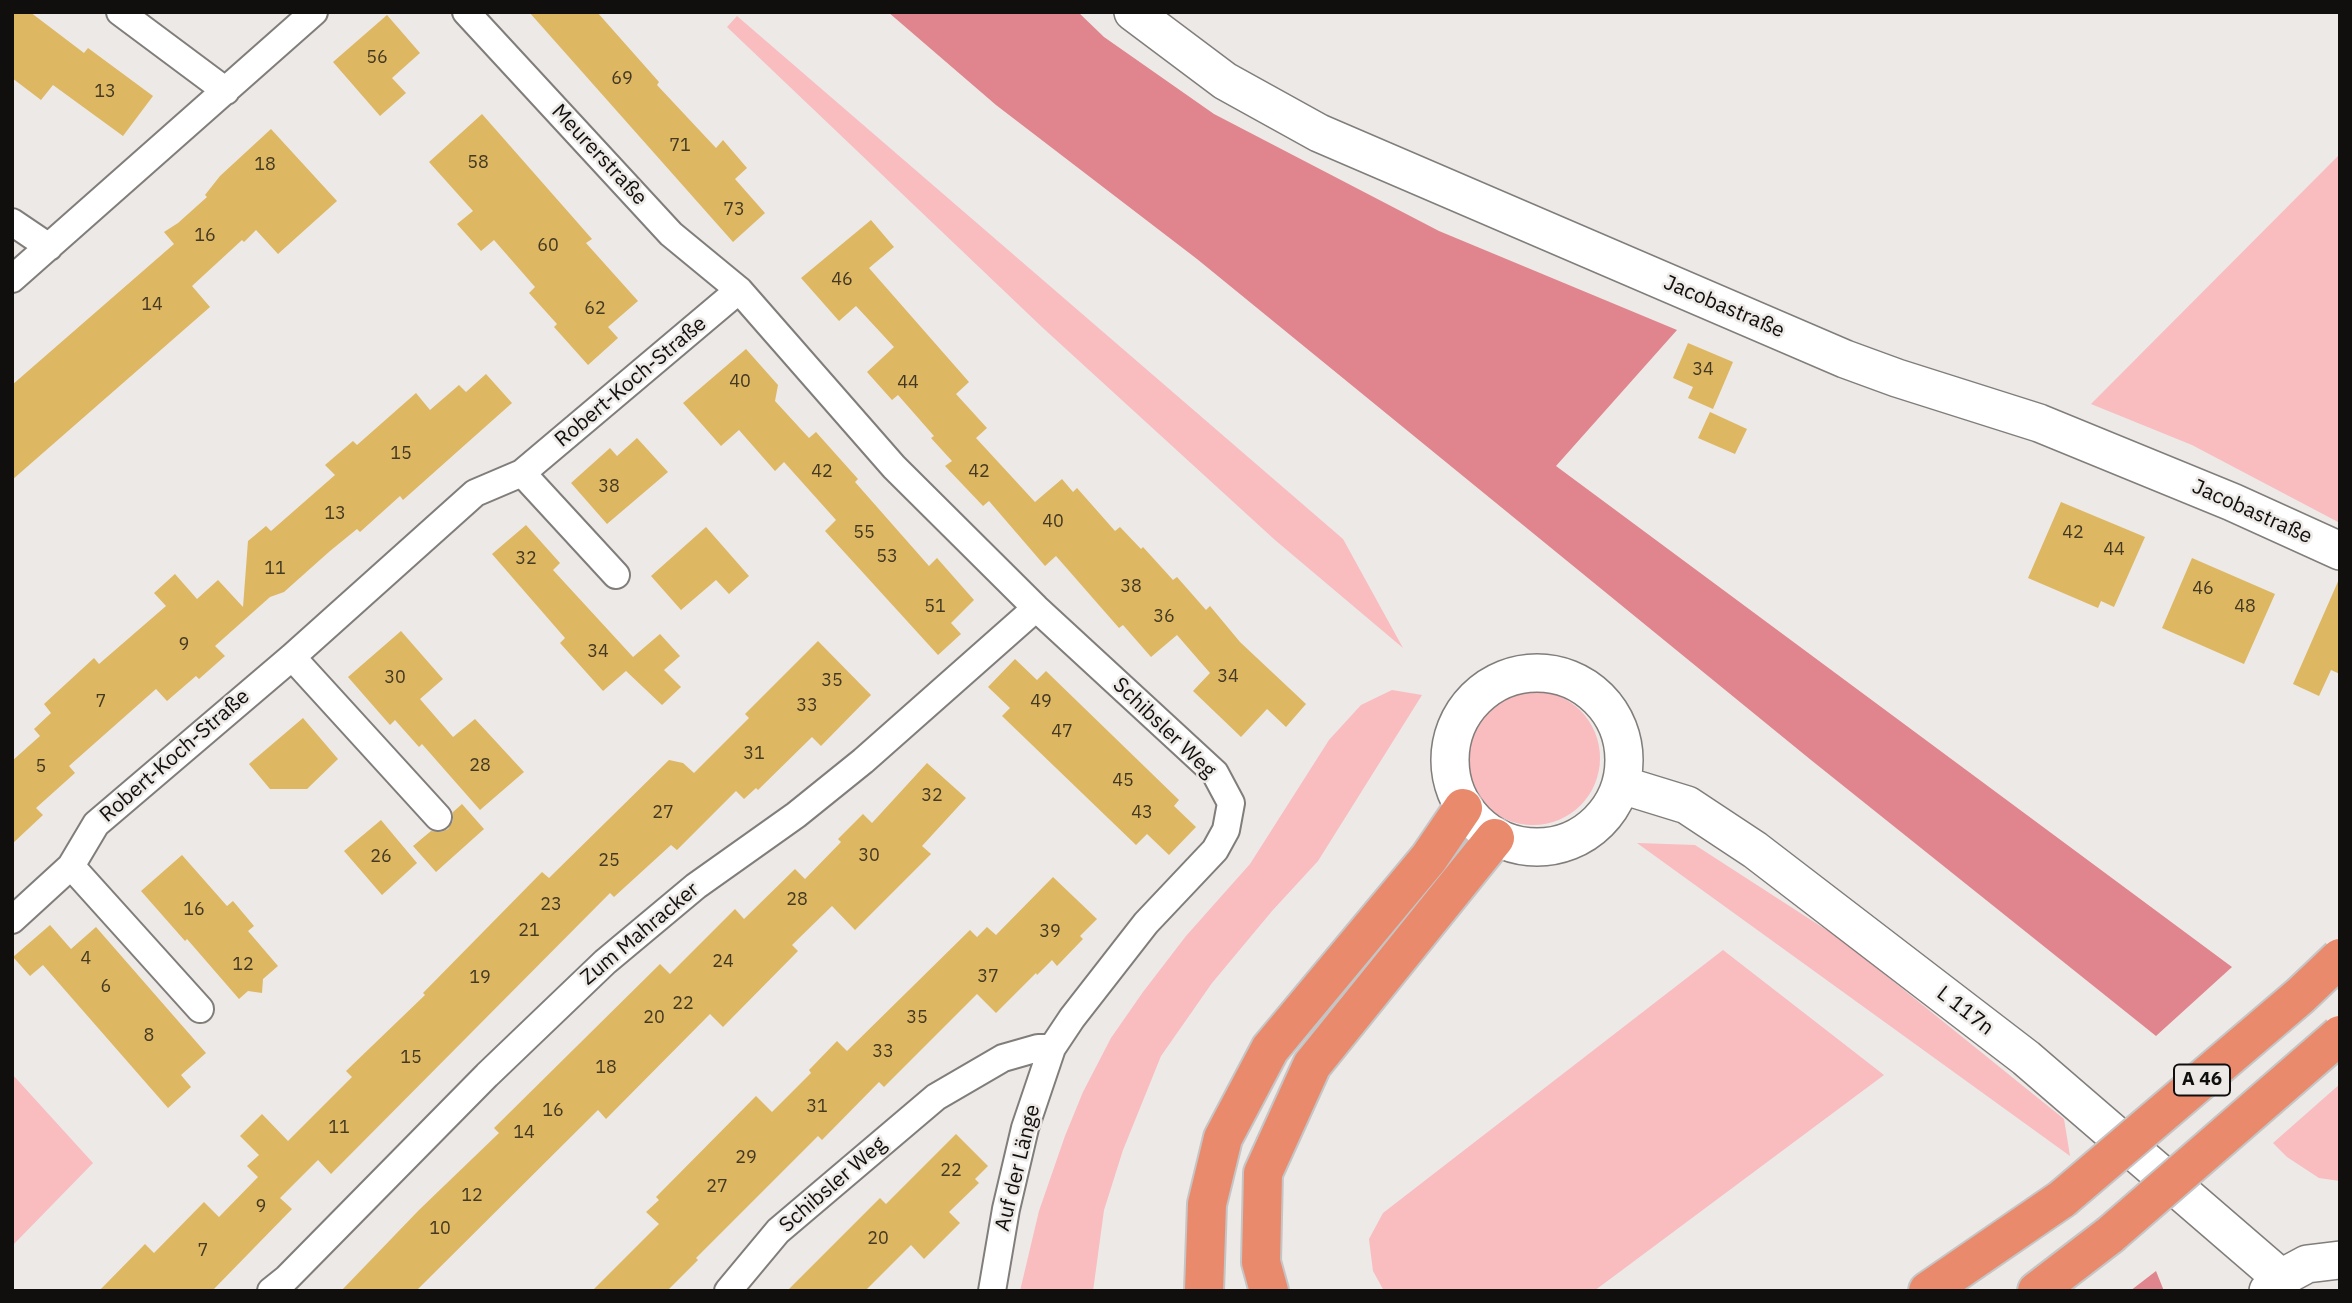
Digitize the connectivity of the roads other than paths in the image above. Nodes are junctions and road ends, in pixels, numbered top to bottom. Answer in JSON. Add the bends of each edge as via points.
{"nodes":[{"id":1,"x":120,"y":12,"type":"edge"},
{"id":2,"x":314,"y":12,"type":"edge"},
{"id":3,"x":466,"y":12,"type":"edge"},
{"id":4,"x":1133,"y":12,"type":"edge"},
{"id":5,"x":226,"y":91,"type":"junction"},
{"id":6,"x":12,"y":222,"type":"edge"},
{"id":7,"x":49,"y":247,"type":"junction"},
{"id":8,"x":12,"y":279,"type":"edge"},
{"id":9,"x":739,"y":290,"type":"junction"},
{"id":10,"x":522,"y":473,"type":"junction"},
{"id":11,"x":2340,"y":551,"type":"edge"},
{"id":12,"x":616,"y":575,"type":"dead end"},
{"id":13,"x":1036,"y":608,"type":"junction"},
{"id":14,"x":292,"y":657,"type":"junction"},
{"id":15,"x":1622,"y":785,"type":"junction"},
{"id":16,"x":1463,"y":808,"type":"junction"},
{"id":17,"x":438,"y":817,"type":"dead end"},
{"id":18,"x":1495,"y":838,"type":"junction"},
{"id":19,"x":71,"y":866,"type":"junction"},
{"id":20,"x":12,"y":920,"type":"edge"},
{"id":21,"x":2340,"y":958,"type":"edge"},
{"id":22,"x":200,"y":1009,"type":"dead end"},
{"id":23,"x":2340,"y":1035,"type":"edge"},
{"id":24,"x":1052,"y":1048,"type":"junction"},
{"id":25,"x":2062,"y":1199,"type":"junction"},
{"id":26,"x":2340,"y":1260,"type":"edge"},
{"id":27,"x":2275,"y":1284,"type":"edge"},
{"id":28,"x":271,"y":1291,"type":"edge"},
{"id":29,"x":728,"y":1291,"type":"edge"},
{"id":30,"x":992,"y":1291,"type":"edge"},
{"id":31,"x":1203,"y":1291,"type":"edge"},
{"id":32,"x":1269,"y":1291,"type":"edge"},
{"id":33,"x":1928,"y":1291,"type":"edge"},
{"id":34,"x":1941,"y":1291,"type":"edge"},
{"id":35,"x":2037,"y":1291,"type":"edge"}],
"edges":[{"from":1,"to":5,"type":"street"},
{"from":2,"to":5,"type":"street"},
{"from":3,"to":9,"type":"street","name":"Meurerstraße","via":[[671,234]]},
{"from":4,"to":11,"type":"main road","name":"Jacobastraße","via":[[1225,80],[1319,133],[1845,359],[2039,423]]},
{"from":5,"to":7,"type":"street"},
{"from":6,"to":7,"type":"street"},
{"from":7,"to":8,"type":"street"},
{"from":9,"to":10,"type":"street","name":"Robert-Koch-Straße"},
{"from":9,"to":13,"type":"street","name":"Schibsler Weg","via":[[894,467]]},
{"from":10,"to":12,"type":"street"},
{"from":10,"to":14,"type":"street","name":"Robert-Koch-Straße","via":[[475,493]]},
{"from":13,"to":24,"type":"street","name":"Schibsler Weg","via":[[1215,773],[1231,803],[1226,830],[1214,850],[1146,923]]},
{"from":13,"to":28,"type":"street","name":"Zum Mahracker","via":[[863,761],[696,886],[605,962]]},
{"from":14,"to":17,"type":"street"},
{"from":14,"to":19,"type":"street","name":"Robert-Koch-Straße","via":[[96,824]]},
{"from":15,"to":16,"type":"main road","via":[[1625,757],[1620,730],[1607,706],[1587,687],[1562,676],[1535,672],[1508,677],[1483,690],[1462,715],[1450,745],[1450,778]]},
{"from":15,"to":18,"type":"main road","via":[[1608,812],[1586,834],[1556,846],[1525,847]]},
{"from":15,"to":27,"type":"main road","name":"L 117n","via":[[1687,805],[1755,850],[2026,1058]]},
{"from":16,"to":18,"type":"main road"},
{"from":16,"to":31,"type":"highway","via":[[1429,858],[1264,1060],[1223,1138],[1207,1204]]},
{"from":18,"to":32,"type":"highway","via":[[1312,1065],[1263,1172],[1261,1262]]},
{"from":19,"to":20,"type":"street","name":"Robert-Koch-Straße"},
{"from":19,"to":22,"type":"street"},
{"from":21,"to":25,"type":"highway","number":"A 46","bridge":true},
{"from":23,"to":35,"type":"highway","number":"A 46","bridge":true,"via":[[2110,1235]]},
{"from":24,"to":29,"type":"street","name":"Schibsler Weg","via":[[1003,1058],[936,1097],[778,1231]]},
{"from":24,"to":30,"type":"street","name":"Auf der Länge","via":[[1025,1128]]},
{"from":25,"to":33,"type":"highway"},
{"from":25,"to":34,"type":"highway","number":"A 46"},
{"from":26,"to":27,"type":"main road","via":[[2307,1264]]}]}
